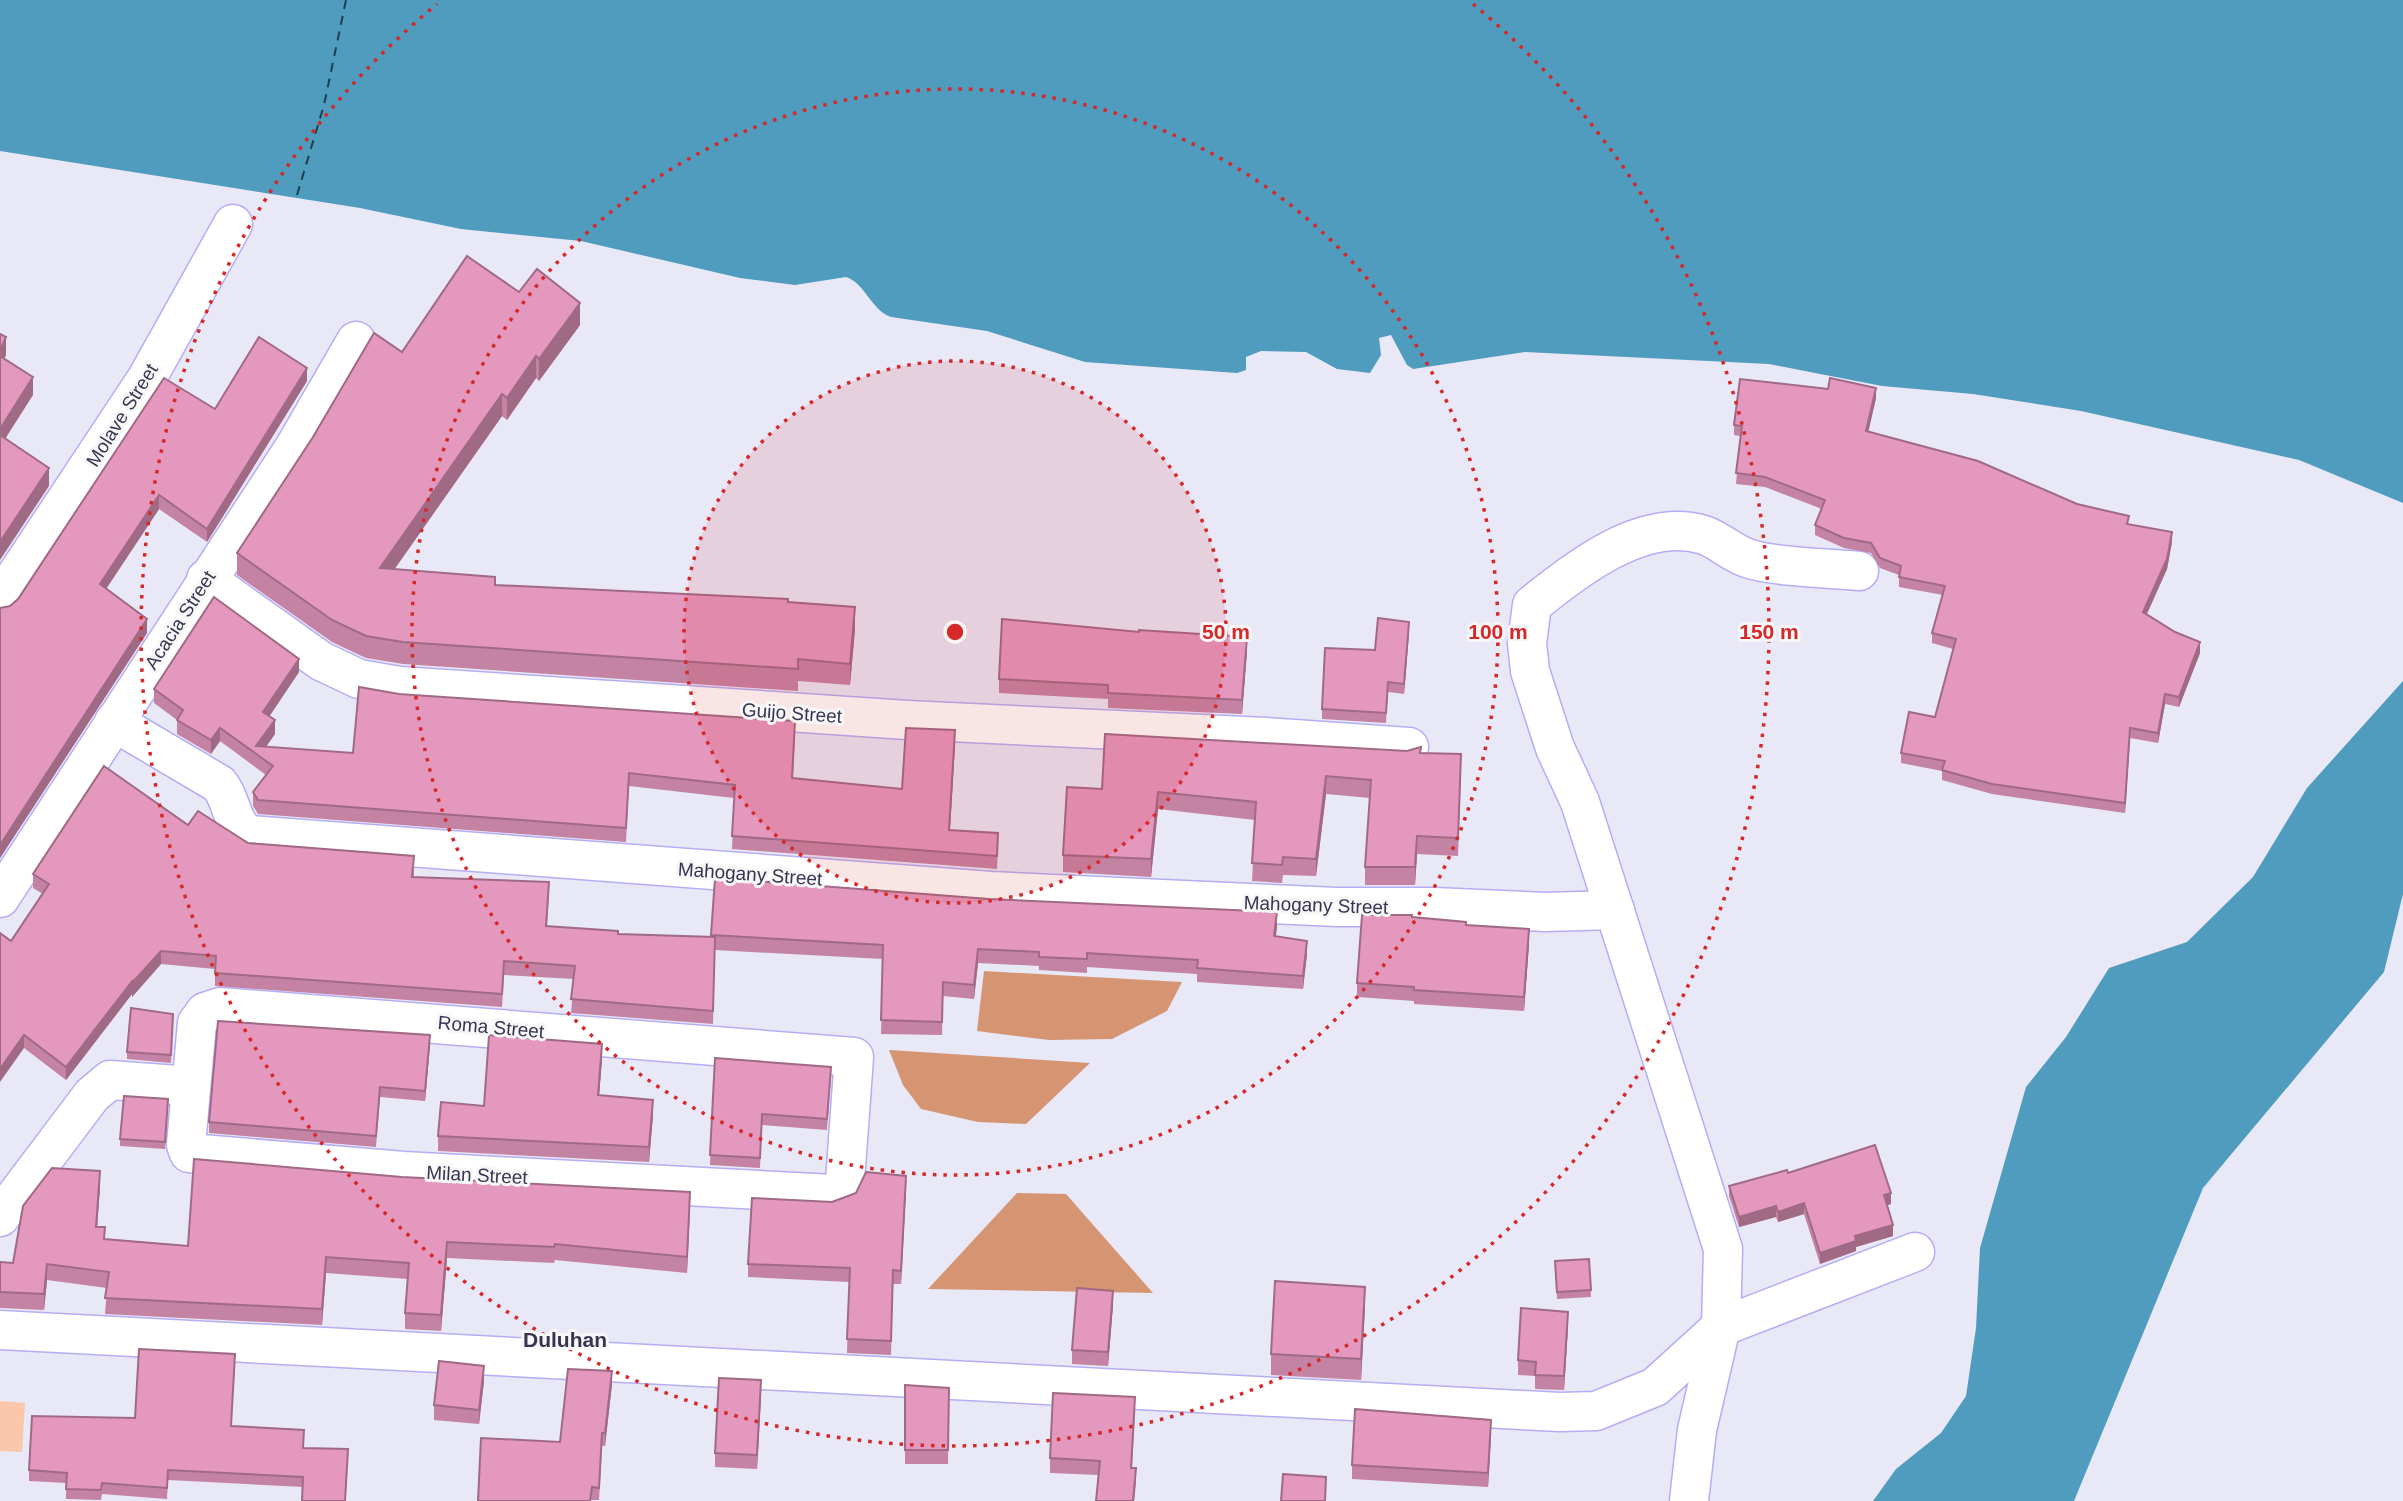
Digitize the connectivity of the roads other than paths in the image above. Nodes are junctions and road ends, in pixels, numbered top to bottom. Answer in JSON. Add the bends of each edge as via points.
{"nodes":[{"id":1,"x":233,"y":224,"type":"dead end"},
{"id":2,"x":356,"y":341,"type":"dead end"},
{"id":3,"x":1859,"y":571,"type":"dead end"},
{"id":4,"x":206,"y":579,"type":"junction"},
{"id":5,"x":0,"y":600,"type":"edge"},
{"id":6,"x":114,"y":722,"type":"junction"},
{"id":7,"x":1409,"y":747,"type":"edge"},
{"id":8,"x":0,"y":898,"type":"edge"},
{"id":9,"x":1615,"y":909,"type":"junction"},
{"id":10,"x":191,"y":1086,"type":"junction"},
{"id":11,"x":833,"y":1194,"type":"joint"},
{"id":12,"x":0,"y":1217,"type":"edge"},
{"id":13,"x":1914,"y":1252,"type":"dead end"},
{"id":14,"x":1721,"y":1327,"type":"junction"},
{"id":15,"x":0,"y":1330,"type":"edge"},
{"id":16,"x":1689,"y":1501,"type":"edge"}],
"edges":[{"from":1,"to":5,"type":"street","name":"Molave Street","via":[[147,378]]},
{"from":2,"to":4,"type":"street","name":"Acacia Street","via":[[294,447]]},
{"from":3,"to":9,"type":"street","via":[[1748,559],[1705,536],[1680,530],[1654,531],[1585,564],[1532,605],[1527,643],[1530,671]]},
{"from":4,"to":6,"type":"street","name":"Acacia Street"},
{"from":4,"to":7,"type":"street","name":"Guijo Street","via":[[321,661],[359,679],[400,686]]},
{"from":6,"to":8,"type":"street","name":"Acacia Street"},
{"from":6,"to":9,"type":"street","name":"Mahogany Street","via":[[219,784],[235,822],[250,835],[991,891],[1337,907],[1545,912]]},
{"from":9,"to":14,"type":"street","via":[[1723,1249]]},
{"from":10,"to":11,"type":"street","name":"Milan Street","via":[[186,1145],[189,1153],[197,1155]]},
{"from":10,"to":11,"type":"street","name":"Roma Street","via":[[197,1023],[205,1012],[220,1007],[853,1057],[845,1181],[841,1191]]},
{"from":10,"to":12,"type":"street","via":[[110,1080],[92,1095]]},
{"from":13,"to":14,"type":"street"},
{"from":14,"to":15,"type":"street","via":[[1655,1387],[1596,1411],[1560,1412]]},
{"from":14,"to":16,"type":"street","via":[[1698,1430]]}]}
